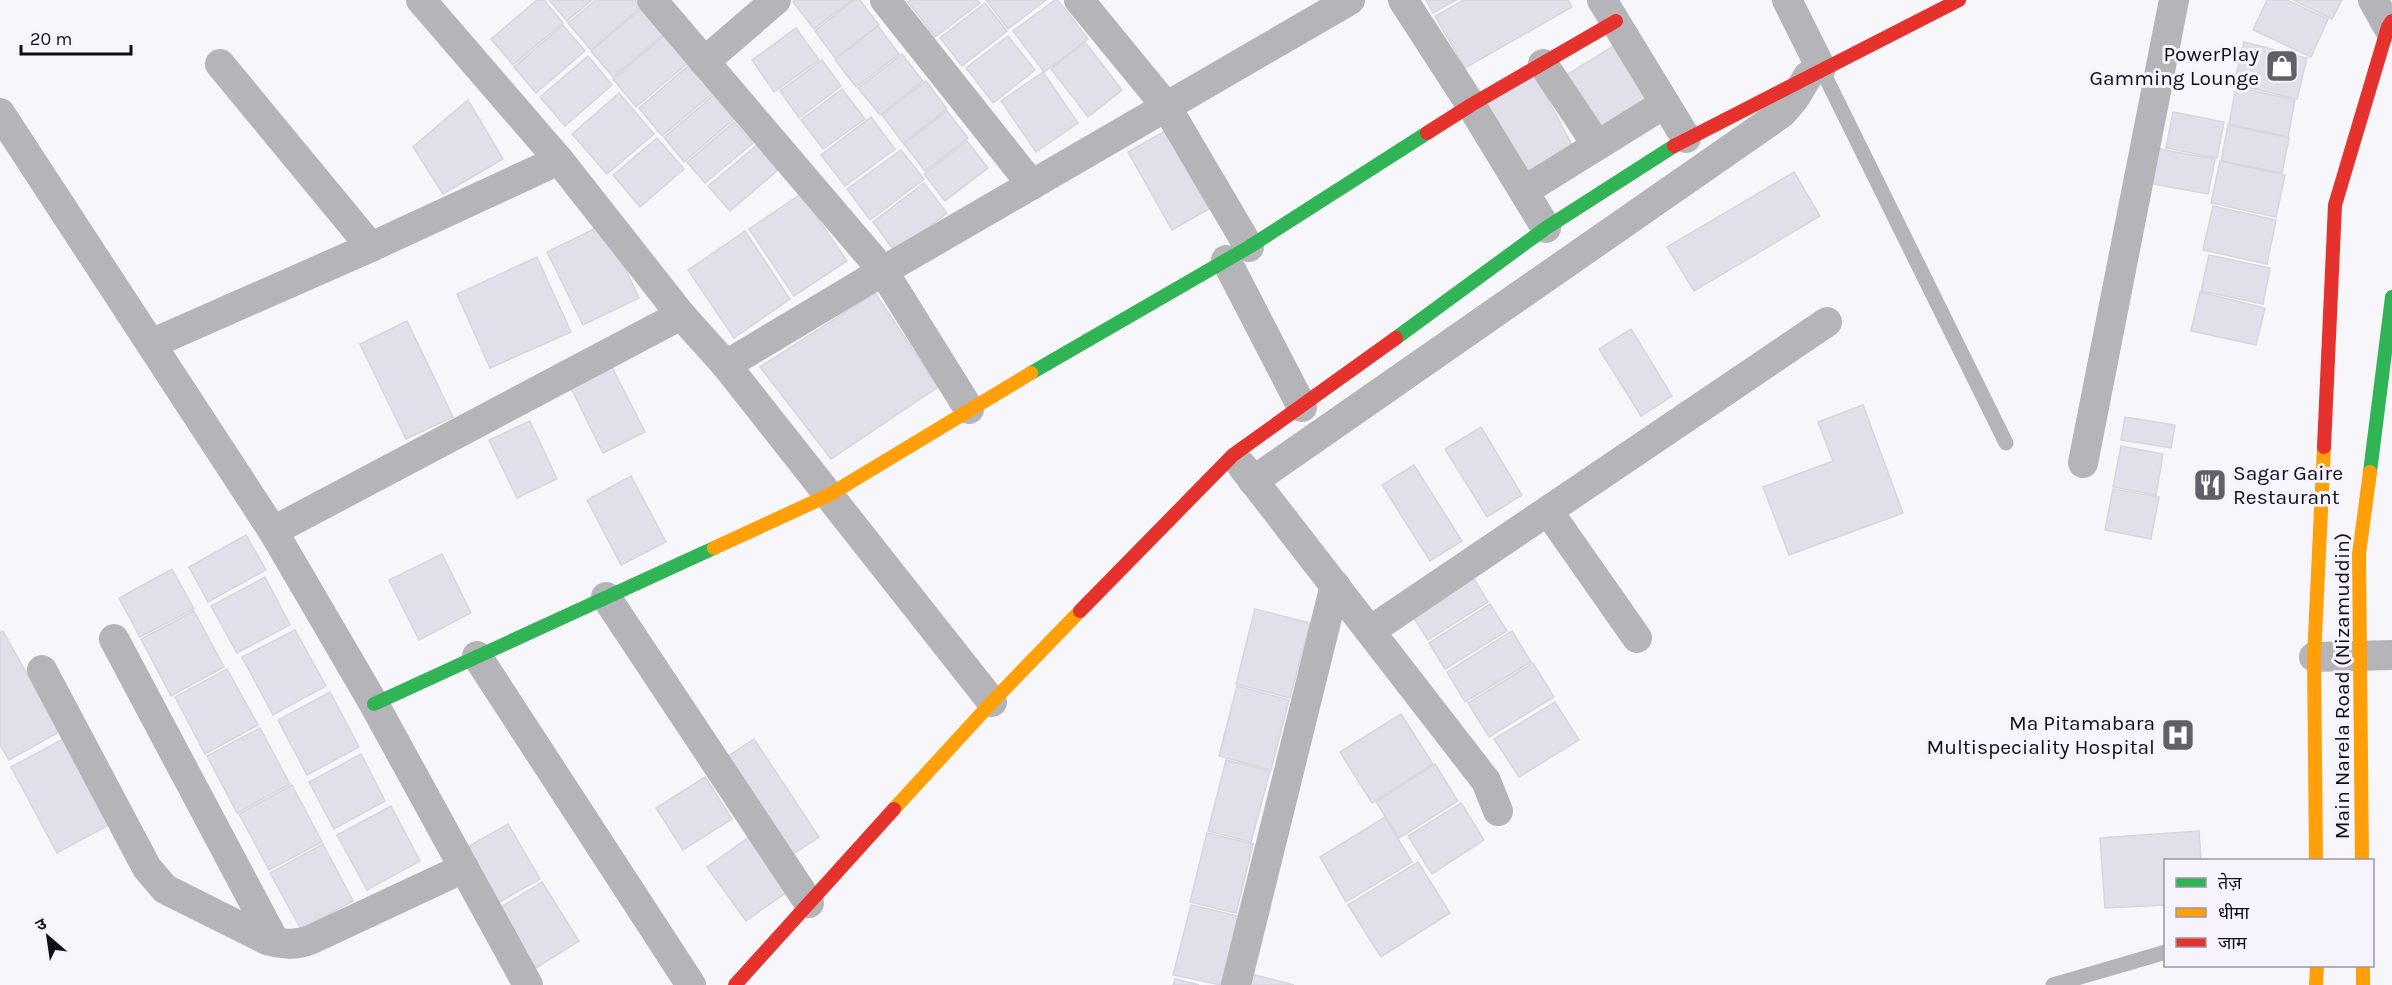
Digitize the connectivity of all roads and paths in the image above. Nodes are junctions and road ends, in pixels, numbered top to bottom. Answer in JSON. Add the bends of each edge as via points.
{"nodes":[{"id":1,"x":421,"y":0,"type":"edge"},
{"id":2,"x":652,"y":0,"type":"edge"},
{"id":3,"x":776,"y":0,"type":"edge"},
{"id":4,"x":885,"y":0,"type":"edge"},
{"id":5,"x":1079,"y":0,"type":"edge"},
{"id":6,"x":1350,"y":0,"type":"edge"},
{"id":7,"x":1403,"y":0,"type":"edge"},
{"id":8,"x":1787,"y":0,"type":"edge"},
{"id":9,"x":1959,"y":0,"type":"edge"},
{"id":10,"x":2174,"y":0,"type":"edge"},
{"id":11,"x":2373,"y":0,"type":"edge"},
{"id":12,"x":1609,"y":11,"type":"edge"},
{"id":13,"x":2390,"y":24,"type":"edge"},
{"id":14,"x":704,"y":62,"type":"junction"},
{"id":15,"x":220,"y":64,"type":"dead end"},
{"id":16,"x":1543,"y":64,"type":"junction"},
{"id":17,"x":1815,"y":72,"type":"junction"},
{"id":18,"x":1664,"y":104,"type":"junction"},
{"id":19,"x":1472,"y":105,"type":"junction"},
{"id":20,"x":1166,"y":106,"type":"junction"},
{"id":21,"x":0,"y":113,"type":"edge"},
{"id":22,"x":1686,"y":138,"type":"junction"},
{"id":23,"x":1597,"y":146,"type":"junction"},
{"id":24,"x":559,"y":160,"type":"junction"},
{"id":25,"x":1032,"y":185,"type":"junction"},
{"id":26,"x":1524,"y":191,"type":"junction"},
{"id":27,"x":1546,"y":228,"type":"junction"},
{"id":28,"x":371,"y":247,"type":"junction"},
{"id":29,"x":1238,"y":254,"type":"junction"},
{"id":30,"x":883,"y":271,"type":"junction"},
{"id":31,"x":2392,"y":302,"type":"edge"},
{"id":32,"x":681,"y":315,"type":"junction"},
{"id":33,"x":1827,"y":322,"type":"dead end"},
{"id":34,"x":151,"y":344,"type":"junction"},
{"id":35,"x":726,"y":365,"type":"junction"},
{"id":36,"x":1302,"y":407,"type":"junction"},
{"id":37,"x":969,"y":409,"type":"junction"},
{"id":38,"x":2006,"y":443,"type":"dead end"},
{"id":39,"x":1233,"y":454,"type":"junction"},
{"id":40,"x":2083,"y":463,"type":"dead end"},
{"id":41,"x":1253,"y":481,"type":"junction"},
{"id":42,"x":829,"y":495,"type":"junction"},
{"id":43,"x":1548,"y":511,"type":"junction"},
{"id":44,"x":273,"y":531,"type":"junction"},
{"id":45,"x":1335,"y":585,"type":"junction"},
{"id":46,"x":606,"y":597,"type":"junction"},
{"id":47,"x":1370,"y":631,"type":"junction"},
{"id":48,"x":1637,"y":638,"type":"dead end"},
{"id":49,"x":114,"y":639,"type":"dead end"},
{"id":50,"x":2392,"y":655,"type":"edge"},
{"id":51,"x":477,"y":656,"type":"junction"},
{"id":52,"x":2360,"y":656,"type":"junction"},
{"id":53,"x":2314,"y":657,"type":"junction"},
{"id":54,"x":42,"y":670,"type":"dead end"},
{"id":55,"x":992,"y":702,"type":"junction"},
{"id":56,"x":374,"y":704,"type":"junction"},
{"id":57,"x":1498,"y":811,"type":"dead end"},
{"id":58,"x":2316,"y":859,"type":"edge"},
{"id":59,"x":2362,"y":859,"type":"edge"},
{"id":60,"x":464,"y":868,"type":"junction"},
{"id":61,"x":809,"y":903,"type":"junction"},
{"id":62,"x":275,"y":942,"type":"junction"},
{"id":63,"x":2164,"y":953,"type":"edge"},
{"id":64,"x":2316,"y":967,"type":"edge"},
{"id":65,"x":2363,"y":967,"type":"edge"},
{"id":66,"x":528,"y":985,"type":"edge"},
{"id":67,"x":691,"y":985,"type":"edge"},
{"id":68,"x":735,"y":985,"type":"edge"},
{"id":69,"x":1236,"y":985,"type":"edge"},
{"id":70,"x":2053,"y":985,"type":"edge"},
{"id":71,"x":2316,"y":985,"type":"edge"},
{"id":72,"x":2363,"y":985,"type":"edge"}],
"edges":[{"from":1,"to":24,"type":"street"},
{"from":2,"to":14,"type":"street"},
{"from":3,"to":14,"type":"street"},
{"from":4,"to":25,"type":"street"},
{"from":5,"to":20,"type":"street"},
{"from":6,"to":20,"type":"street"},
{"from":7,"to":19,"type":"street"},
{"from":8,"to":17,"type":"street"},
{"from":9,"to":17,"type":"street"},
{"from":10,"to":40,"type":"street"},
{"from":11,"to":13,"type":"street"},
{"from":12,"to":16,"type":"street"},
{"from":12,"to":18,"type":"street"},
{"from":13,"to":53,"type":"street","name":"Main Narela Road (Nizamuddin)","via":[[2335,205]]},
{"from":14,"to":30,"type":"street"},
{"from":15,"to":28,"type":"street"},
{"from":16,"to":19,"type":"street"},
{"from":16,"to":23,"type":"street"},
{"from":17,"to":22,"type":"street"},
{"from":17,"to":38,"type":"lane"},
{"from":17,"to":41,"type":"street","via":[[1782,113]]},
{"from":18,"to":22,"type":"street"},
{"from":18,"to":23,"type":"street"},
{"from":19,"to":26,"type":"street"},
{"from":19,"to":29,"type":"street"},
{"from":20,"to":25,"type":"street"},
{"from":20,"to":29,"type":"street"},
{"from":21,"to":34,"type":"street"},
{"from":22,"to":27,"type":"street"},
{"from":23,"to":26,"type":"street"},
{"from":24,"to":28,"type":"street"},
{"from":24,"to":32,"type":"street"},
{"from":25,"to":30,"type":"street"},
{"from":26,"to":27,"type":"street"},
{"from":27,"to":36,"type":"street"},
{"from":28,"to":34,"type":"street"},
{"from":29,"to":36,"type":"street"},
{"from":29,"to":37,"type":"street"},
{"from":30,"to":35,"type":"street"},
{"from":30,"to":37,"type":"street"},
{"from":31,"to":52,"type":"street","name":"Main Narela Road (Nizamuddin)","via":[[2359,554]]},
{"from":32,"to":35,"type":"street"},
{"from":32,"to":44,"type":"street"},
{"from":33,"to":43,"type":"street"},
{"from":34,"to":44,"type":"street"},
{"from":35,"to":42,"type":"street"},
{"from":36,"to":39,"type":"street"},
{"from":37,"to":42,"type":"street"},
{"from":39,"to":41,"type":"street"},
{"from":39,"to":55,"type":"street"},
{"from":41,"to":45,"type":"street"},
{"from":42,"to":46,"type":"street"},
{"from":42,"to":55,"type":"street"},
{"from":43,"to":47,"type":"street"},
{"from":43,"to":48,"type":"street"},
{"from":44,"to":56,"type":"street"},
{"from":45,"to":47,"type":"street"},
{"from":45,"to":69,"type":"street"},
{"from":46,"to":51,"type":"street"},
{"from":46,"to":61,"type":"street"},
{"from":47,"to":57,"type":"street","via":[[1486,781]]},
{"from":49,"to":62,"type":"street"},
{"from":50,"to":52,"type":"street"},
{"from":51,"to":56,"type":"street"},
{"from":51,"to":67,"type":"street"},
{"from":52,"to":53,"type":"street"},
{"from":52,"to":59,"type":"street","name":"Main Narela Road (Nizamuddin)"},
{"from":53,"to":58,"type":"street","name":"Main Narela Road (Nizamuddin)"},
{"from":54,"to":62,"type":"street","via":[[156,881],[165,889]]},
{"from":55,"to":61,"type":"street"},
{"from":56,"to":60,"type":"street"},
{"from":60,"to":62,"type":"street","via":[[310,940],[298,944]]},
{"from":60,"to":66,"type":"street"},
{"from":61,"to":68,"type":"street"},
{"from":63,"to":70,"type":"lane"},
{"from":64,"to":71,"type":"street"},
{"from":65,"to":72,"type":"street"}]}
